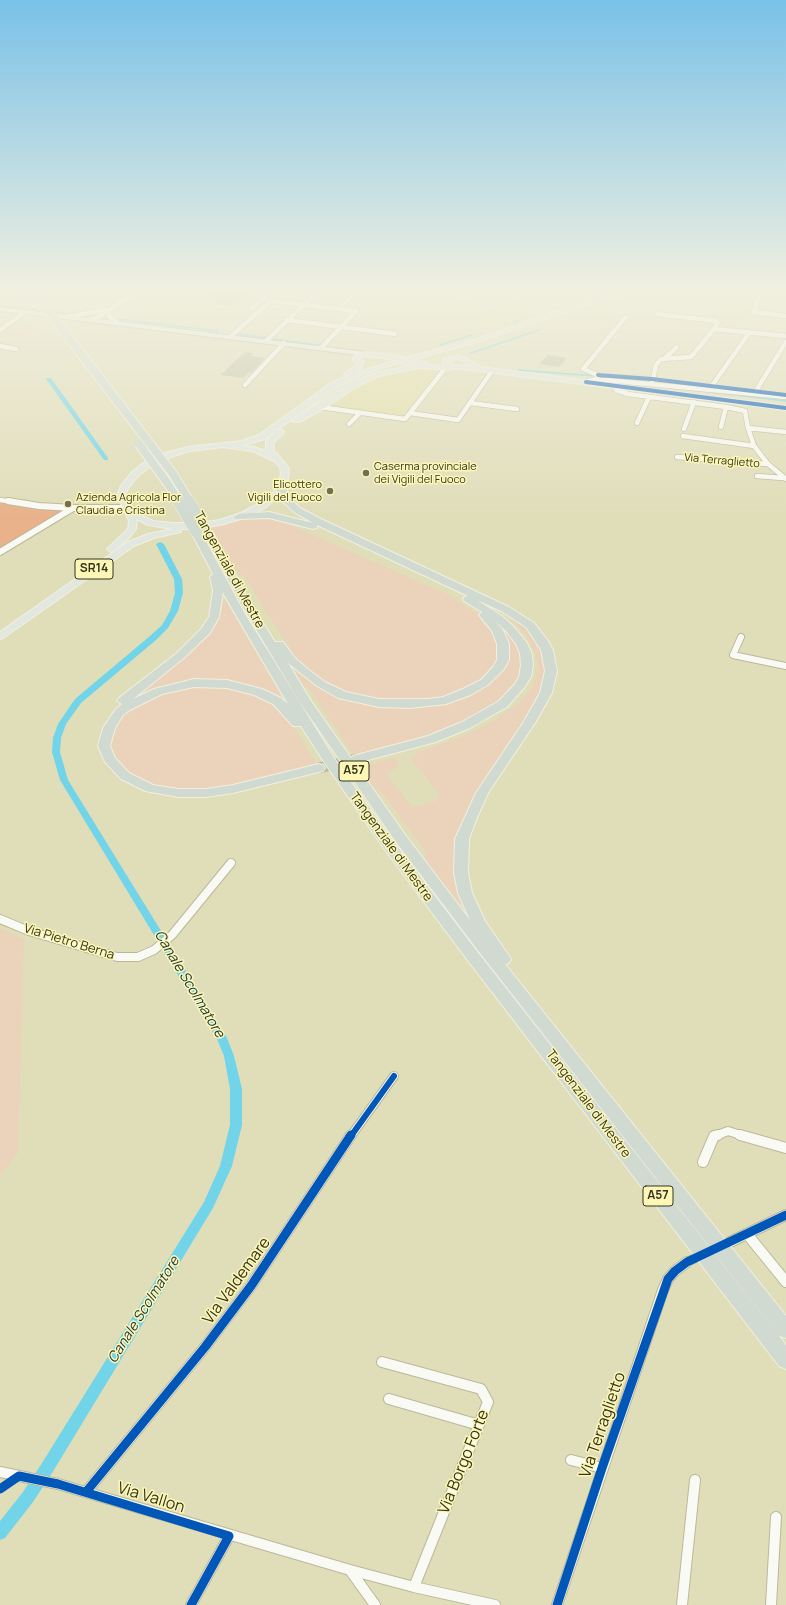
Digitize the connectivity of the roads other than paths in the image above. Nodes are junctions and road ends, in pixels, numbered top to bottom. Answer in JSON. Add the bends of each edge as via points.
{"nodes":[{"id":1,"x":81,"y":367,"type":"edge"},
{"id":2,"x":262,"y":367,"type":"edge"},
{"id":3,"x":358,"y":367,"type":"edge"},
{"id":4,"x":378,"y":367,"type":"edge"},
{"id":5,"x":385,"y":367,"type":"edge"},
{"id":6,"x":402,"y":367,"type":"edge"},
{"id":7,"x":418,"y":367,"type":"edge"},
{"id":8,"x":435,"y":367,"type":"edge"},
{"id":9,"x":468,"y":367,"type":"edge"},
{"id":10,"x":480,"y":367,"type":"edge"},
{"id":11,"x":585,"y":367,"type":"edge"},
{"id":12,"x":655,"y":367,"type":"edge"},
{"id":13,"x":725,"y":367,"type":"edge"},
{"id":14,"x":771,"y":367,"type":"edge"},
{"id":15,"x":443,"y":371,"type":"dead end"},
{"id":16,"x":492,"y":371,"type":"junction"},
{"id":17,"x":374,"y":375,"type":"junction"},
{"id":18,"x":597,"y":379,"type":"junction"},
{"id":19,"x":583,"y":382,"type":"junction"},
{"id":20,"x":650,"y":383,"type":"junction"},
{"id":21,"x":245,"y":385,"type":"dead end"},
{"id":22,"x":616,"y":386,"type":"junction"},
{"id":23,"x":709,"y":390,"type":"junction"},
{"id":24,"x":754,"y":394,"type":"junction"},
{"id":25,"x":649,"y":397,"type":"junction"},
{"id":26,"x":786,"y":397,"type":"edge"},
{"id":27,"x":694,"y":402,"type":"junction"},
{"id":28,"x":470,"y":403,"type":"junction"},
{"id":29,"x":316,"y":407,"type":"junction"},
{"id":30,"x":726,"y":407,"type":"junction"},
{"id":31,"x":786,"y":408,"type":"edge"},
{"id":32,"x":516,"y":409,"type":"dead end"},
{"id":33,"x":360,"y":413,"type":"junction"},
{"id":34,"x":410,"y":413,"type":"junction"},
{"id":35,"x":282,"y":423,"type":"junction"},
{"id":36,"x":637,"y":423,"type":"dead end"},
{"id":37,"x":349,"y":424,"type":"dead end"},
{"id":38,"x":721,"y":427,"type":"dead end"},
{"id":39,"x":748,"y":428,"type":"junction"},
{"id":40,"x":684,"y":430,"type":"dead end"},
{"id":41,"x":786,"y":432,"type":"edge"},
{"id":42,"x":683,"y":436,"type":"dead end"},
{"id":43,"x":223,"y":445,"type":"junction"},
{"id":44,"x":754,"y":446,"type":"junction"},
{"id":45,"x":274,"y":457,"type":"junction"},
{"id":46,"x":677,"y":457,"type":"dead end"},
{"id":47,"x":768,"y":464,"type":"junction"},
{"id":48,"x":757,"y":476,"type":"dead end"},
{"id":49,"x":785,"y":478,"type":"edge"},
{"id":50,"x":283,"y":482,"type":"junction"},
{"id":51,"x":0,"y":500,"type":"edge"},
{"id":52,"x":73,"y":508,"type":"junction"},
{"id":53,"x":128,"y":509,"type":"junction"},
{"id":54,"x":239,"y":517,"type":"junction"},
{"id":55,"x":201,"y":530,"type":"junction"},
{"id":56,"x":0,"y":552,"type":"edge"},
{"id":57,"x":212,"y":561,"type":"junction"},
{"id":58,"x":445,"y":584,"type":"junction"},
{"id":59,"x":240,"y":592,"type":"junction"},
{"id":60,"x":0,"y":628,"type":"edge"},
{"id":61,"x":0,"y":636,"type":"edge"},
{"id":62,"x":741,"y":637,"type":"dead end"},
{"id":63,"x":786,"y":666,"type":"edge"},
{"id":64,"x":330,"y":762,"type":"junction"},
{"id":65,"x":359,"y":762,"type":"tunnel mouth"},
{"id":66,"x":231,"y":863,"type":"dead end"},
{"id":67,"x":0,"y":919,"type":"edge"},
{"id":68,"x":522,"y":997,"type":"junction"},
{"id":69,"x":535,"y":1024,"type":"junction"},
{"id":70,"x":394,"y":1076,"type":"dead end"},
{"id":71,"x":786,"y":1148,"type":"edge"},
{"id":72,"x":703,"y":1162,"type":"dead end"},
{"id":73,"x":786,"y":1215,"type":"edge"},
{"id":74,"x":748,"y":1234,"type":"junction"},
{"id":75,"x":730,"y":1242,"type":"dead end"},
{"id":76,"x":687,"y":1262,"type":"tunnel mouth"},
{"id":77,"x":786,"y":1282,"type":"edge"},
{"id":78,"x":786,"y":1330,"type":"edge"},
{"id":79,"x":786,"y":1360,"type":"edge"},
{"id":80,"x":382,"y":1362,"type":"dead end"},
{"id":81,"x":389,"y":1399,"type":"dead end"},
{"id":82,"x":479,"y":1425,"type":"junction"},
{"id":83,"x":571,"y":1460,"type":"dead end"},
{"id":84,"x":602,"y":1468,"type":"junction"},
{"id":85,"x":0,"y":1472,"type":"edge"},
{"id":86,"x":695,"y":1480,"type":"dead end"},
{"id":87,"x":86,"y":1492,"type":"junction"},
{"id":88,"x":776,"y":1517,"type":"dead end"},
{"id":89,"x":229,"y":1536,"type":"junction"},
{"id":90,"x":350,"y":1570,"type":"junction"},
{"id":91,"x":414,"y":1587,"type":"junction"},
{"id":92,"x":190,"y":1605,"type":"edge"},
{"id":93,"x":375,"y":1605,"type":"edge"},
{"id":94,"x":495,"y":1605,"type":"edge"},
{"id":95,"x":557,"y":1605,"type":"edge"},
{"id":96,"x":682,"y":1605,"type":"edge"},
{"id":97,"x":770,"y":1605,"type":"edge"}],
"edges":[{"from":1,"to":55,"type":"highway","name":"Tangenziale di Mestre","number":"A57","bridge":true},
{"from":2,"to":21,"type":"street"},
{"from":3,"to":35,"type":"main road","number":"SR14","via":[[312,396]]},
{"from":4,"to":35,"type":"main road","number":"SR14","via":[[343,381]]},
{"from":5,"to":29,"type":"main road","via":[[340,387]]},
{"from":6,"to":17,"type":"main road"},
{"from":7,"to":17,"type":"main road"},
{"from":8,"to":16,"type":"main road"},
{"from":9,"to":16,"type":"main road"},
{"from":10,"to":19,"type":"main road"},
{"from":11,"to":18,"type":"street","via":[[583,369]]},
{"from":12,"to":20,"type":"street"},
{"from":13,"to":23,"type":"street"},
{"from":14,"to":24,"type":"street"},
{"from":15,"to":34,"type":"street"},
{"from":16,"to":19,"type":"main road"},
{"from":16,"to":28,"type":"street"},
{"from":17,"to":29,"type":"main road","via":[[346,388]]},
{"from":18,"to":19,"type":"main road"},
{"from":18,"to":20,"type":"street"},
{"from":18,"to":22,"type":"main road"},
{"from":20,"to":23,"type":"street"},
{"from":22,"to":25,"type":"street","name":"Via Terraglietto","via":[[616,390]]},
{"from":22,"to":31,"type":"main road"},
{"from":23,"to":24,"type":"street"},
{"from":24,"to":26,"type":"street"},
{"from":25,"to":27,"type":"street","name":"Via Terraglietto"},
{"from":25,"to":36,"type":"street"},
{"from":27,"to":30,"type":"street","name":"Via Terraglietto"},
{"from":27,"to":40,"type":"street"},
{"from":28,"to":32,"type":"street"},
{"from":28,"to":34,"type":"street","via":[[458,420]]},
{"from":29,"to":33,"type":"street"},
{"from":29,"to":45,"type":"main road","via":[[269,443]]},
{"from":30,"to":38,"type":"street"},
{"from":30,"to":39,"type":"street","name":"Via Terraglietto","via":[[745,411]]},
{"from":33,"to":34,"type":"street","via":[[405,419]]},
{"from":33,"to":37,"type":"street"},
{"from":35,"to":43,"type":"main road","number":"SR14","via":[[256,440]]},
{"from":39,"to":41,"type":"street"},
{"from":39,"to":44,"type":"street","name":"Via Terraglietto"},
{"from":42,"to":44,"type":"street","name":"Via Terraglietto"},
{"from":43,"to":45,"type":"main road","number":"SR14","via":[[250,448]]},
{"from":43,"to":53,"type":"main road","number":"SR14","via":[[179,452],[142,468],[129,480],[122,492],[122,501]]},
{"from":44,"to":47,"type":"street","name":"Via Terraglietto"},
{"from":45,"to":50,"type":"main road","via":[[285,470]]},
{"from":46,"to":47,"type":"street","name":"Via Terraglietto"},
{"from":47,"to":49,"type":"street","name":"Via Terraglietto"},
{"from":48,"to":49,"type":"street","name":"Via Terraglietto"},
{"from":50,"to":54,"type":"main road","number":"SR14","via":[[268,502]]},
{"from":50,"to":58,"type":"highway","number":"A57","via":[[284,498],[297,510]]},
{"from":51,"to":52,"type":"street"},
{"from":52,"to":53,"type":"street"},
{"from":52,"to":56,"type":"street"},
{"from":53,"to":55,"type":"main road","number":"SR14","via":[[154,524]]},
{"from":53,"to":60,"type":"main road","number":"SR14","via":[[133,525],[130,533]]},
{"from":54,"to":55,"type":"main road","number":"SR14"},
{"from":54,"to":58,"type":"highway","number":"A57","via":[[269,515],[306,523]]},
{"from":55,"to":57,"type":"highway","name":"Tangenziale di Mestre","number":"A57"},
{"from":55,"to":59,"type":"highway","name":"Tangenziale di Mestre","number":"A57"},
{"from":55,"to":61,"type":"main road","number":"SR14","via":[[162,533],[131,544]]},
{"from":57,"to":64,"type":"highway","name":"Tangenziale di Mestre","number":"A57","via":[[240,614]]},
{"from":57,"to":64,"type":"highway","number":"A57","via":[[218,598],[210,625],[190,648],[130,695],[106,719],[96,744],[102,766],[119,781],[140,791],[164,798],[185,799],[226,796],[321,771],[233,789],[206,793],[178,793],[150,788],[125,776],[109,760],[104,746],[109,728],[126,707],[158,691],[182,685],[221,683],[258,692],[277,701],[291,714],[316,752]]},
{"from":58,"to":59,"type":"highway","number":"A57","via":[[494,626],[503,644],[502,660],[498,669],[489,678],[467,692],[437,702],[410,704],[360,700],[342,695],[321,684],[286,654],[255,606]]},
{"from":58,"to":65,"type":"highway","number":"A57","via":[[487,605],[518,628],[534,657],[536,668],[532,681],[511,706],[478,726],[437,743]]},
{"from":58,"to":68,"type":"highway","number":"A57","via":[[489,600],[525,622],[542,641],[550,657],[551,672],[546,692],[529,723],[482,793],[469,820],[461,849],[462,878],[468,901],[489,939],[507,964]]},
{"from":59,"to":68,"type":"highway","name":"Tangenziale di Mestre","number":"A57","via":[[305,701],[376,804]]},
{"from":62,"to":63,"type":"street","via":[[733,655]]},
{"from":64,"to":69,"type":"highway","name":"Tangenziale di Mestre","number":"A57","via":[[440,915],[516,1013]]},
{"from":66,"to":67,"type":"street","name":"Via Pietro Berna","via":[[172,936],[154,950],[138,957],[117,957],[29,931]]},
{"from":68,"to":69,"type":"highway","name":"Tangenziale di Mestre","number":"A57"},
{"from":69,"to":78,"type":"highway","name":"Tangenziale di Mestre","number":"A57"},
{"from":69,"to":79,"type":"highway","name":"Tangenziale di Mestre","number":"A57"},
{"from":70,"to":87,"type":"street","name":"Via Valdemare","via":[[361,1120],[251,1286],[205,1347]]},
{"from":71,"to":72,"type":"street","via":[[728,1131],[714,1136]]},
{"from":73,"to":74,"type":"street"},
{"from":74,"to":75,"type":"street"},
{"from":74,"to":77,"type":"street"},
{"from":76,"to":84,"type":"street","name":"Via Terraglietto","via":[[668,1279],[663,1290]]},
{"from":80,"to":82,"type":"street","name":"Via Borgo Forte","via":[[481,1389],[488,1402]]},
{"from":81,"to":82,"type":"street"},
{"from":82,"to":91,"type":"street","name":"Via Borgo Forte"},
{"from":83,"to":84,"type":"street"},
{"from":84,"to":95,"type":"street","name":"Via Terraglietto"},
{"from":85,"to":87,"type":"street","name":"Via Vallon"},
{"from":86,"to":96,"type":"street"},
{"from":87,"to":89,"type":"street","name":"Via Vallon"},
{"from":88,"to":97,"type":"street"},
{"from":89,"to":90,"type":"street","name":"Via Vallon"},
{"from":89,"to":92,"type":"street"},
{"from":90,"to":91,"type":"street","name":"Via Vallon"},
{"from":90,"to":93,"type":"street"},
{"from":91,"to":94,"type":"street","name":"Via Vallon"}]}
